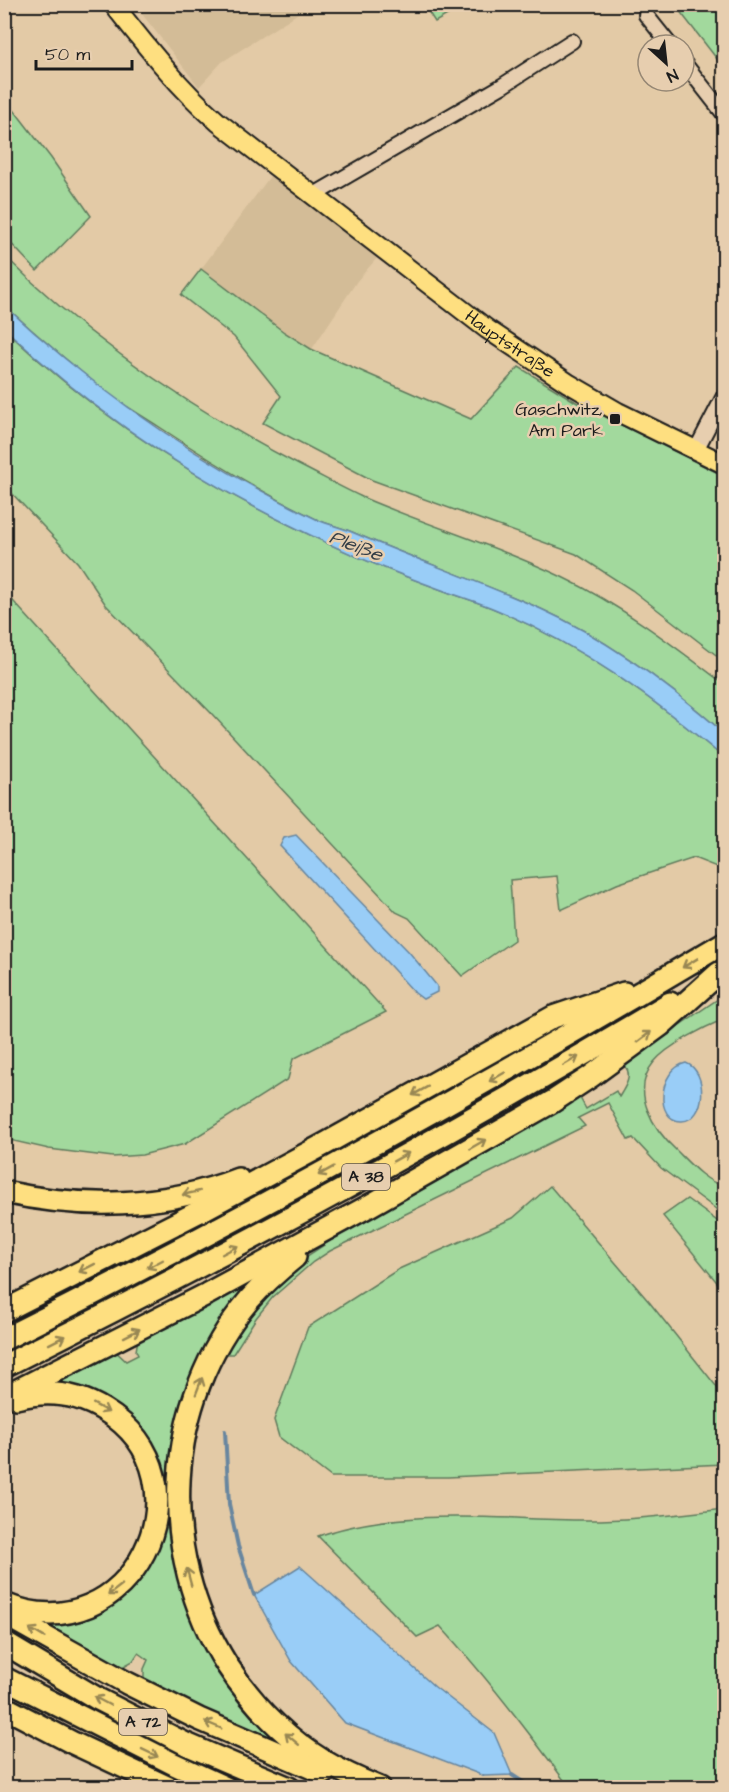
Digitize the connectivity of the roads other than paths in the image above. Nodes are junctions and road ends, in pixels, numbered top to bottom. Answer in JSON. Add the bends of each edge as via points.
{"nodes":[{"id":1,"x":112,"y":4,"type":"edge"},
{"id":2,"x":646,"y":15,"type":"dead end"},
{"id":3,"x":660,"y":33,"type":"edge"},
{"id":4,"x":572,"y":41,"type":"dead end"},
{"id":5,"x":696,"y":78,"type":"edge"},
{"id":6,"x":724,"y":114,"type":"edge"},
{"id":7,"x":314,"y":195,"type":"junction"},
{"id":8,"x":724,"y":396,"type":"edge"},
{"id":9,"x":696,"y":450,"type":"junction"},
{"id":10,"x":724,"y":464,"type":"edge"},
{"id":11,"x":724,"y":943,"type":"edge"},
{"id":12,"x":722,"y":972,"type":"edge"},
{"id":13,"x":656,"y":984,"type":"junction"},
{"id":14,"x":325,"y":1144,"type":"junction"},
{"id":15,"x":4,"y":1192,"type":"edge"},
{"id":16,"x":354,"y":1214,"type":"junction"},
{"id":17,"x":4,"y":1311,"type":"edge"},
{"id":18,"x":4,"y":1339,"type":"edge"},
{"id":19,"x":4,"y":1366,"type":"edge"},
{"id":20,"x":4,"y":1396,"type":"edge"},
{"id":21,"x":4,"y":1402,"type":"edge"},
{"id":22,"x":4,"y":1604,"type":"edge"},
{"id":23,"x":4,"y":1614,"type":"edge"},
{"id":24,"x":4,"y":1643,"type":"edge"},
{"id":25,"x":4,"y":1678,"type":"edge"},
{"id":26,"x":4,"y":1707,"type":"edge"},
{"id":27,"x":169,"y":1788,"type":"edge"},
{"id":28,"x":226,"y":1788,"type":"edge"},
{"id":29,"x":289,"y":1788,"type":"edge"},
{"id":30,"x":364,"y":1788,"type":"edge"},
{"id":31,"x":380,"y":1788,"type":"edge"}],
"edges":[{"from":1,"to":7,"type":"main road","name":"Hauptstraße","via":[[192,99]]},
{"from":2,"to":3,"type":"street"},
{"from":4,"to":7,"type":"street"},
{"from":5,"to":6,"type":"street"},
{"from":7,"to":9,"type":"main road","name":"Hauptstraße","via":[[487,329],[618,412]]},
{"from":8,"to":9,"type":"street"},
{"from":9,"to":10,"type":"main road","name":"Hauptstraße"},
{"from":11,"to":13,"type":"highway","number":"A 38","one_way":true},
{"from":16,"to":12,"type":"highway","one_way":true,"via":[[552,1102],[661,1025]]},
{"from":19,"to":12,"type":"highway","number":"A 38","one_way":true,"via":[[303,1212]]},
{"from":13,"to":14,"type":"highway","one_way":true,"via":[[553,1017]]},
{"from":13,"to":18,"type":"highway","number":"A 38","one_way":true,"via":[[291,1191]]},
{"from":14,"to":15,"type":"highway","one_way":true,"via":[[227,1183],[160,1200],[86,1203]]},
{"from":14,"to":17,"type":"highway","one_way":true},
{"from":20,"to":16,"type":"highway","one_way":true,"via":[[207,1294]]},
{"from":31,"to":16,"type":"highway","one_way":true,"via":[[302,1747],[247,1694],[219,1651],[198,1605],[183,1557],[178,1506],[181,1456],[189,1416],[221,1341],[265,1283]]},
{"from":21,"to":22,"type":"highway","one_way":true,"via":[[31,1394],[60,1394],[87,1401],[113,1415],[134,1436],[148,1461],[157,1503],[153,1532],[142,1558],[125,1582],[99,1601],[74,1611],[48,1614]]},
{"from":30,"to":23,"type":"highway","one_way":true,"via":[[199,1719]]},
{"from":29,"to":24,"type":"highway","number":"A 72","one_way":true,"via":[[156,1729]]},
{"from":25,"to":28,"type":"highway","number":"A 72","one_way":true},
{"from":26,"to":27,"type":"highway"}]}
